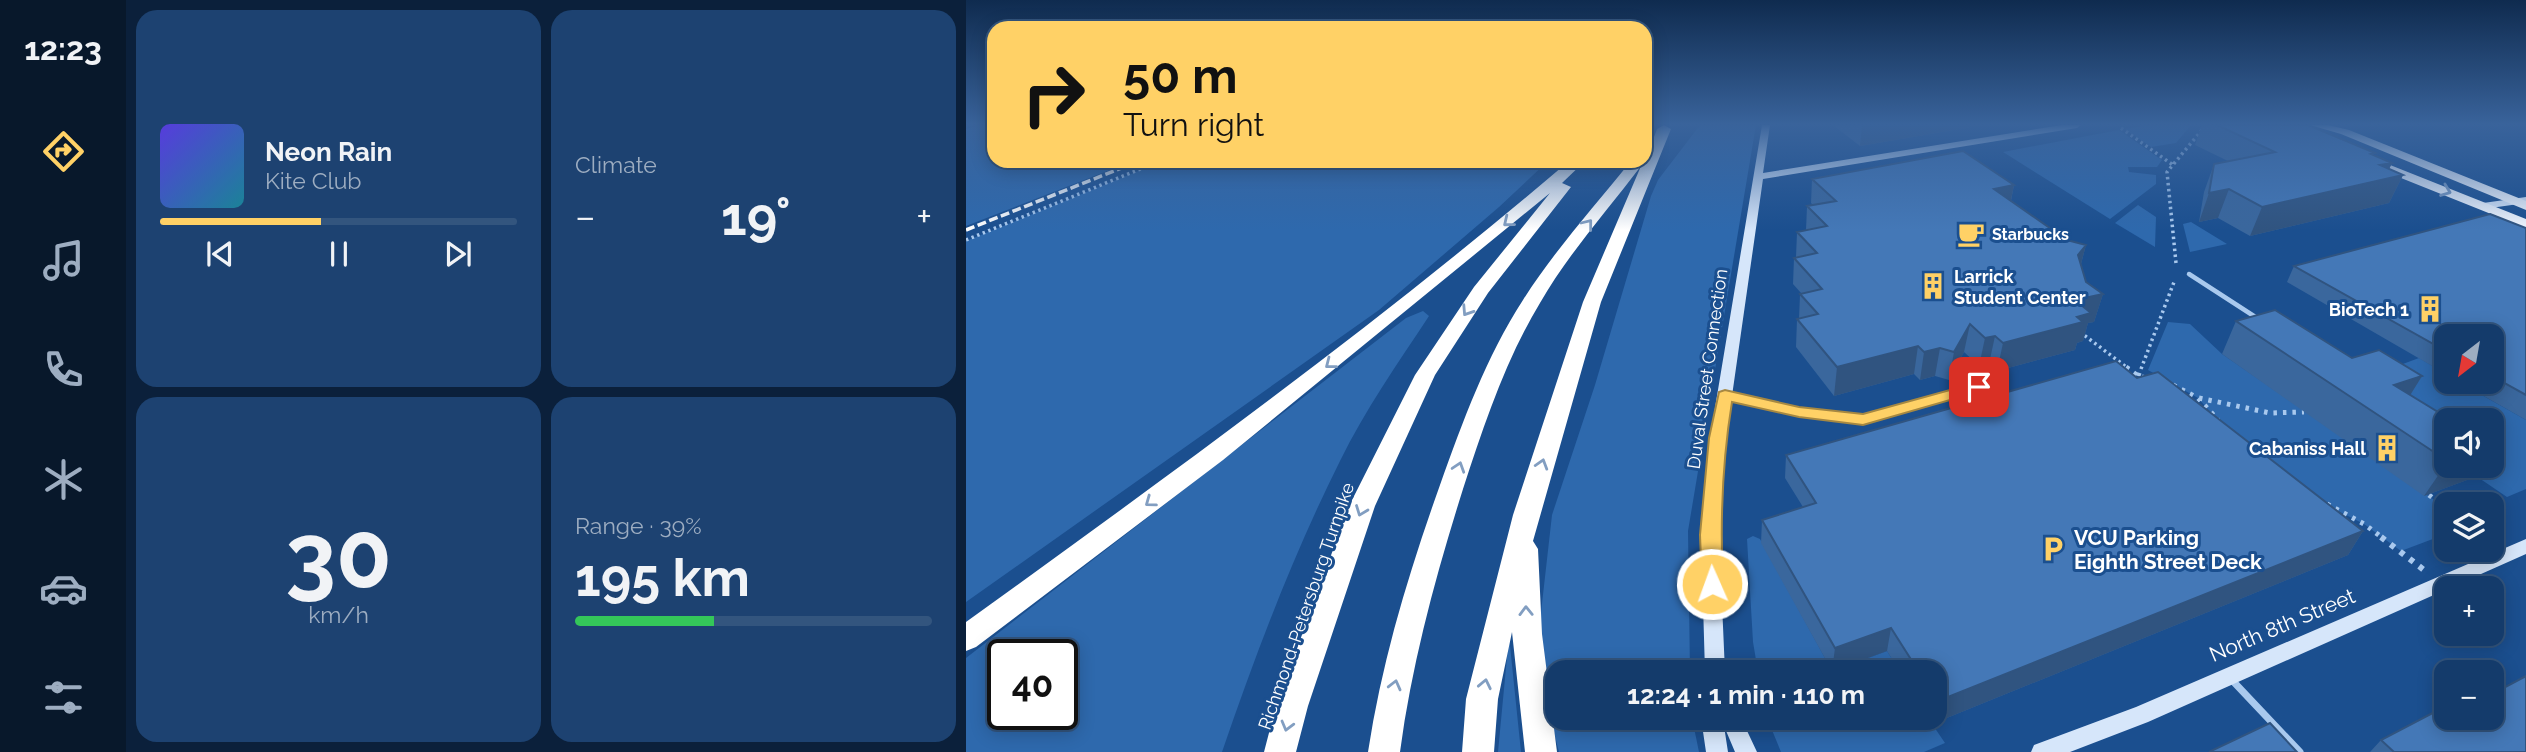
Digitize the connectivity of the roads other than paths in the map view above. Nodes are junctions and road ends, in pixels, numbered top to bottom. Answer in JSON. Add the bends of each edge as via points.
{"nodes":[{"id":1,"x":1761,"y":160,"type":"edge"},
{"id":2,"x":1864,"y":160,"type":"edge"},
{"id":3,"x":2366,"y":160,"type":"edge"},
{"id":4,"x":2409,"y":160,"type":"edge"},
{"id":5,"x":1570,"y":168,"type":"edge"},
{"id":6,"x":1579,"y":168,"type":"edge"},
{"id":7,"x":1632,"y":168,"type":"edge"},
{"id":8,"x":1648,"y":168,"type":"edge"},
{"id":9,"x":1758,"y":177,"type":"junction"},
{"id":10,"x":2522,"y":203,"type":"edge"},
{"id":11,"x":2483,"y":206,"type":"junction"},
{"id":12,"x":2526,"y":224,"type":"edge"},
{"id":13,"x":2189,"y":274,"type":"dead end"},
{"id":14,"x":2266,"y":324,"type":"edge"},
{"id":15,"x":1979,"y":387,"type":"dead end"},
{"id":16,"x":1725,"y":395,"type":"junction"},
{"id":17,"x":1526,"y":514,"type":"junction"},
{"id":18,"x":2526,"y":546,"type":"edge"},
{"id":19,"x":966,"y":638,"type":"edge"},
{"id":20,"x":1717,"y":660,"type":"edge"},
{"id":21,"x":2227,"y":675,"type":"junction"},
{"id":22,"x":1714,"y":730,"type":"edge"},
{"id":23,"x":1736,"y":730,"type":"edge"},
{"id":24,"x":2051,"y":751,"type":"edge"},
{"id":25,"x":1280,"y":752,"type":"edge"},
{"id":26,"x":1384,"y":752,"type":"edge"},
{"id":27,"x":1478,"y":752,"type":"edge"},
{"id":28,"x":1541,"y":752,"type":"edge"},
{"id":29,"x":1717,"y":752,"type":"edge"},
{"id":30,"x":1746,"y":752,"type":"edge"},
{"id":31,"x":2300,"y":752,"type":"edge"}],
"edges":[{"from":1,"to":9,"type":"street","name":"Duval Street Connection"},
{"from":2,"to":9,"type":"street"},
{"from":3,"to":11,"type":"main road","one_way":true},
{"from":4,"to":10,"type":"main road"},
{"from":5,"to":19,"type":"highway","one_way":true,"via":[[1215,454]]},
{"from":6,"to":25,"type":"highway","name":"Richmond-Petersburg Turnpike","one_way":true,"via":[[1480,291],[1425,375],[1362,506]]},
{"from":26,"to":7,"type":"highway","one_way":true,"via":[[1390,705],[1423,574],[1466,444],[1499,364],[1531,302]]},
{"from":17,"to":8,"type":"highway","one_way":true,"via":[[1592,302]]},
{"from":9,"to":16,"type":"street","name":"Duval Street Connection"},
{"from":10,"to":11,"type":"street"},
{"from":11,"to":12,"type":"main road"},
{"from":13,"to":14,"type":"lane"},
{"from":15,"to":16,"type":"lane","via":[[1863,419],[1799,412]]},
{"from":16,"to":20,"type":"street","name":"Duval Street Connection","via":[[1710,535]]},
{"from":27,"to":17,"type":"highway","one_way":true,"via":[[1482,699]]},
{"from":28,"to":17,"type":"highway","one_way":true,"via":[[1527,634]]},
{"from":18,"to":21,"type":"street","name":"North 8th Street"},
{"from":21,"to":24,"type":"street","name":"North 8th Street"},
{"from":21,"to":31,"type":"lane"},
{"from":22,"to":29,"type":"street"},
{"from":23,"to":30,"type":"street"}]}
